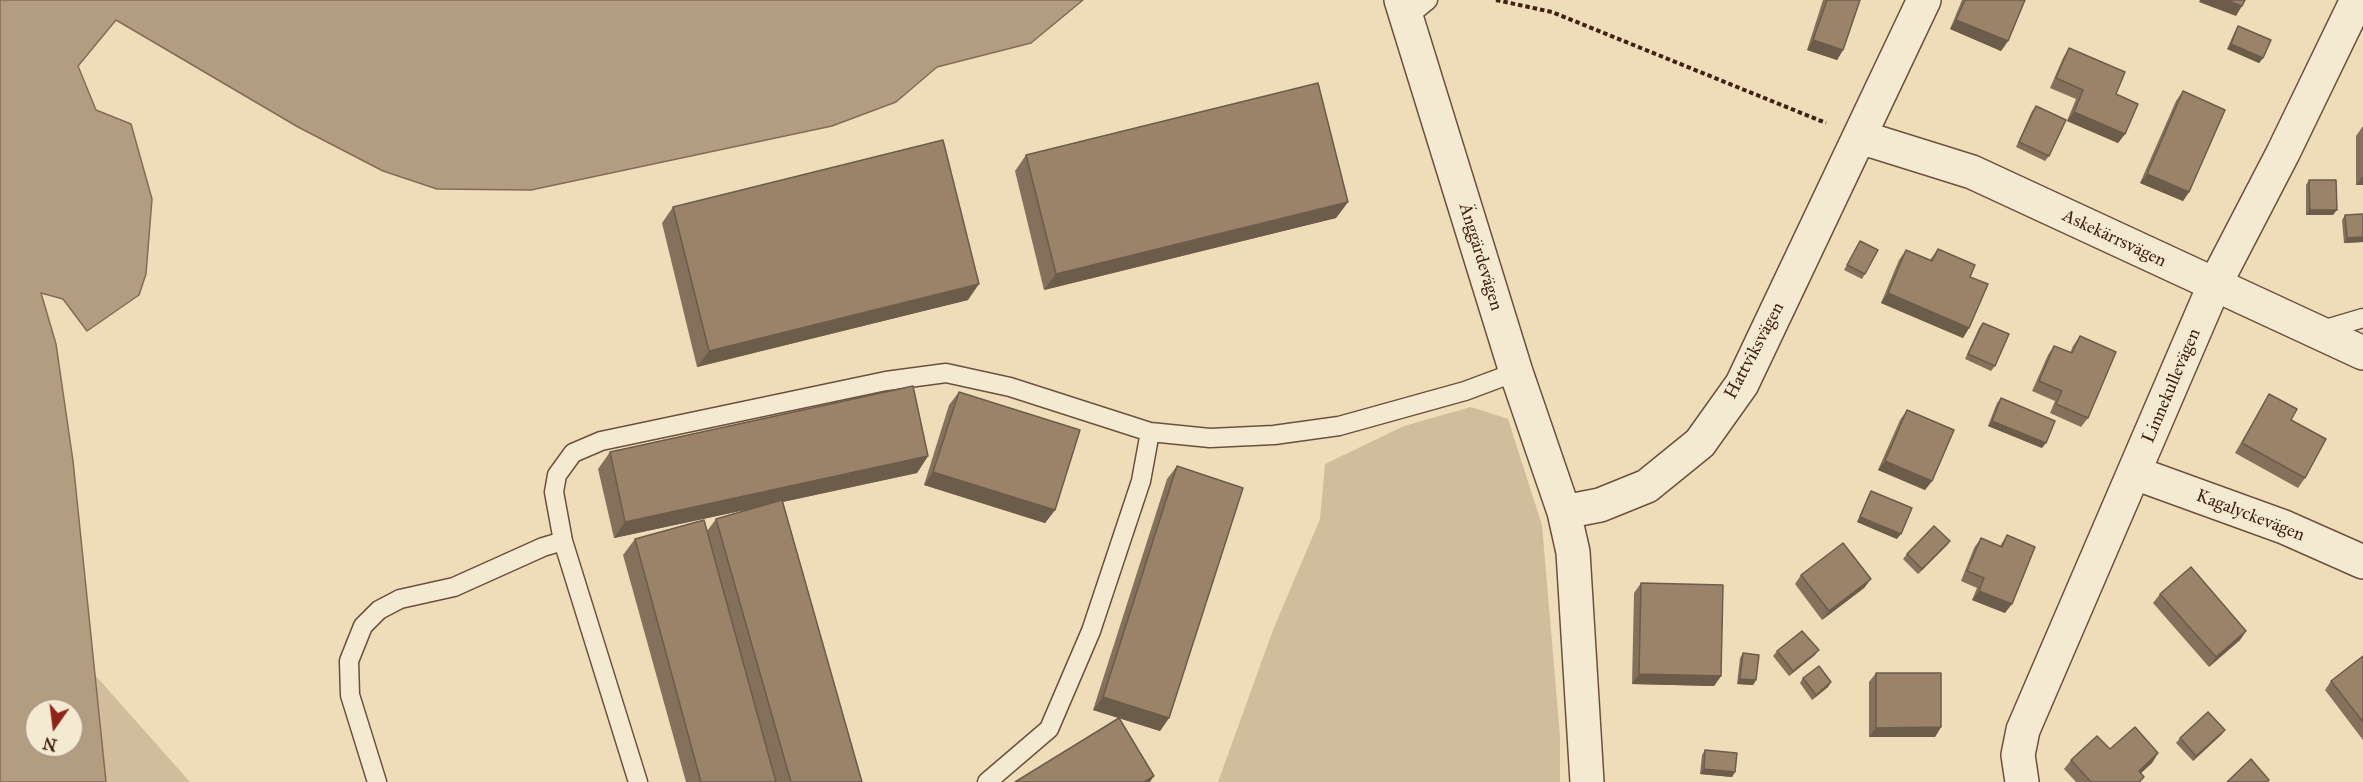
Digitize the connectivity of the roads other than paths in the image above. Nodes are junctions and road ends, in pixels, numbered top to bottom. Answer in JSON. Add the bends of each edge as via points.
{"nodes":[{"id":1,"x":1924,"y":0,"type":"edge"},
{"id":2,"x":2357,"y":0,"type":"edge"},
{"id":3,"x":1412,"y":6,"type":"edge"},
{"id":4,"x":1860,"y":136,"type":"junction"},
{"id":5,"x":2214,"y":286,"type":"junction"},
{"id":6,"x":2363,"y":318,"type":"edge"},
{"id":7,"x":2318,"y":332,"type":"junction"},
{"id":8,"x":2363,"y":353,"type":"edge"},
{"id":9,"x":1516,"y":372,"type":"junction"},
{"id":10,"x":1150,"y":432,"type":"junction"},
{"id":11,"x":2135,"y":473,"type":"junction"},
{"id":12,"x":1564,"y":512,"type":"junction"},
{"id":13,"x":563,"y":541,"type":"junction"},
{"id":14,"x":2363,"y":562,"type":"edge"},
{"id":15,"x":376,"y":782,"type":"edge"},
{"id":16,"x":638,"y":782,"type":"edge"},
{"id":17,"x":987,"y":782,"type":"edge"},
{"id":18,"x":1587,"y":782,"type":"edge"},
{"id":19,"x":2022,"y":782,"type":"edge"}],
"edges":[{"from":1,"to":4,"type":"street","name":"Hattviksvägen"},
{"from":2,"to":5,"type":"street","name":"Linnekullevägen"},
{"from":3,"to":9,"type":"street","name":"Änggärdevägen"},
{"from":4,"to":5,"type":"street","name":"Askekärrsvägen","via":[[1972,172]]},
{"from":4,"to":12,"type":"street","name":"Hattviksvägen","via":[[1742,384],[1700,443],[1647,486],[1600,505]]},
{"from":5,"to":7,"type":"street","name":"Askekärrsvägen"},
{"from":5,"to":11,"type":"street","name":"Linnekullevägen"},
{"from":6,"to":7,"type":"lane"},
{"from":7,"to":8,"type":"street","name":"Askekärrsvägen"},
{"from":9,"to":10,"type":"lane","via":[[1465,392],[1339,426],[1210,438]]},
{"from":9,"to":12,"type":"street","name":"Änggärdevägen"},
{"from":10,"to":13,"type":"lane","via":[[1010,387],[946,373],[886,381],[601,441],[573,453],[557,475],[554,492]]},
{"from":10,"to":17,"type":"lane","via":[[1141,481],[1091,631],[1049,729]]},
{"from":11,"to":14,"type":"street","name":"Kagalyckevägen","via":[[2284,526]]},
{"from":11,"to":19,"type":"street","name":"Linnekullevägen","via":[[2023,730],[2018,754]]},
{"from":12,"to":18,"type":"street","via":[[1574,552]]},
{"from":13,"to":15,"type":"lane","via":[[454,587],[400,599],[379,610],[363,626],[349,661],[350,695]]},
{"from":13,"to":16,"type":"lane"}]}
